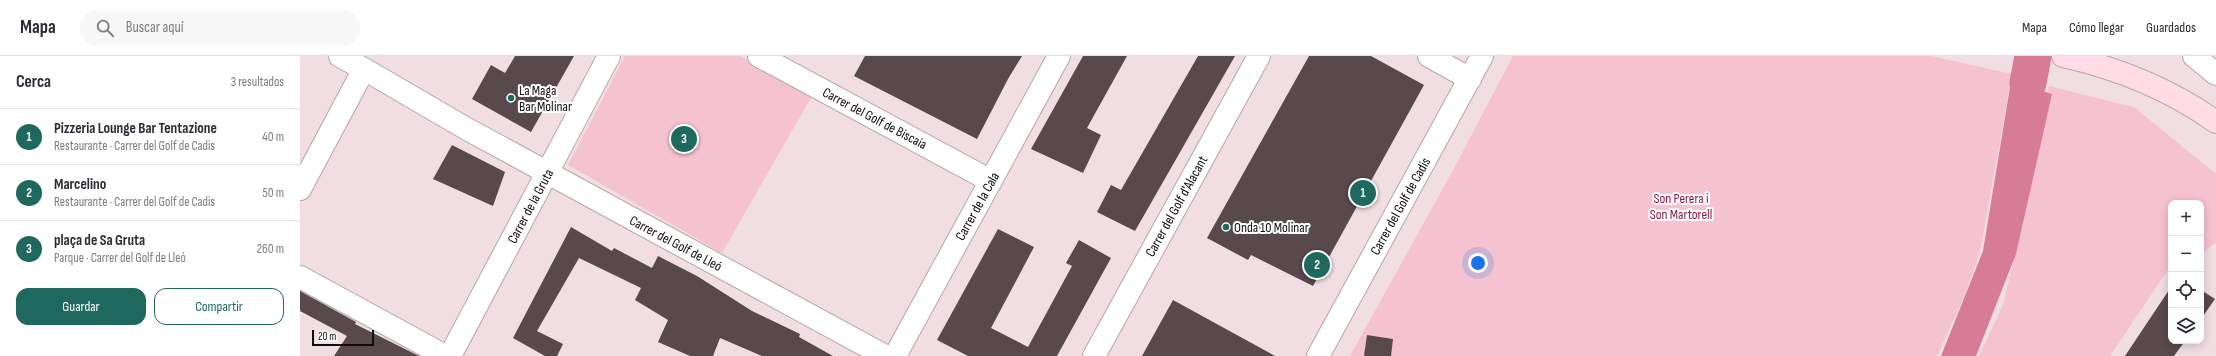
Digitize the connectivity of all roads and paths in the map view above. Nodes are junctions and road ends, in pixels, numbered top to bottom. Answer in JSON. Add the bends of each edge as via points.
{"nodes":[{"id":1,"x":609,"y":56,"type":"edge"},
{"id":2,"x":759,"y":56,"type":"edge"},
{"id":3,"x":1059,"y":56,"type":"edge"},
{"id":4,"x":1259,"y":56,"type":"edge"},
{"id":5,"x":1429,"y":56,"type":"edge"},
{"id":6,"x":1482,"y":56,"type":"edge"},
{"id":7,"x":2194,"y":56,"type":"edge"},
{"id":8,"x":2072,"y":58,"type":"edge"},
{"id":9,"x":354,"y":66,"type":"edge"},
{"id":10,"x":2216,"y":74,"type":"edge"},
{"id":11,"x":1470,"y":79,"type":"junction"},
{"id":12,"x":2216,"y":122,"type":"edge"},
{"id":13,"x":547,"y":173,"type":"junction"},
{"id":14,"x":991,"y":181,"type":"junction"},
{"id":15,"x":300,"y":189,"type":"edge"},
{"id":16,"x":300,"y":277,"type":"edge"},
{"id":17,"x":445,"y":356,"type":"edge"},
{"id":18,"x":450,"y":356,"type":"edge"},
{"id":19,"x":885,"y":356,"type":"edge"},
{"id":20,"x":896,"y":356,"type":"edge"},
{"id":21,"x":1094,"y":356,"type":"edge"},
{"id":22,"x":1318,"y":356,"type":"edge"}],
"edges":[{"from":1,"to":13,"type":"street","name":"Carrer de la Gruta"},
{"from":2,"to":14,"type":"street","name":"Carrer del Golf de Biscaia"},
{"from":3,"to":14,"type":"street","name":"Carrer de la Cala"},
{"from":4,"to":21,"type":"street","name":"Carrer del Golf d'Alacant"},
{"from":5,"to":11,"type":"street"},
{"from":6,"to":11,"type":"street","name":"Carrer del Golf de Cadis"},
{"from":7,"to":10,"type":"street"},
{"from":8,"to":12,"type":"street","via":[[2154,85]]},
{"from":9,"to":13,"type":"street","name":"Carrer del Golf de Lleó"},
{"from":9,"to":15,"type":"street"},
{"from":11,"to":22,"type":"street","name":"Carrer del Golf de Cadis"},
{"from":13,"to":18,"type":"street","name":"Carrer de la Gruta"},
{"from":13,"to":19,"type":"street","name":"Carrer del Golf de Lleó"},
{"from":14,"to":20,"type":"street","name":"Carrer de la Cala"},
{"from":16,"to":17,"type":"street"}]}
